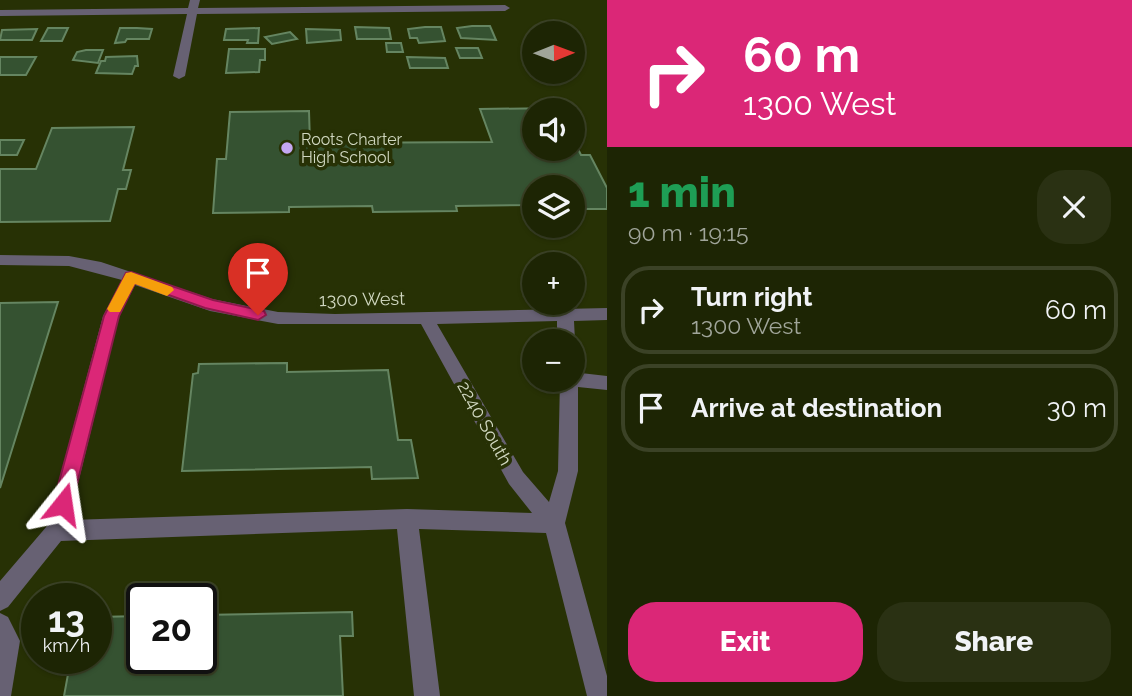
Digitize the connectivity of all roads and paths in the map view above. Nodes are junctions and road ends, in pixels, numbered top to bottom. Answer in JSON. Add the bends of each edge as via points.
{"nodes":[{"id":1,"x":405,"y":5,"type":"edge"},
{"id":2,"x":194,"y":6,"type":"edge"},
{"id":3,"x":505,"y":8,"type":"dead end"},
{"id":4,"x":0,"y":13,"type":"edge"},
{"id":5,"x":179,"y":76,"type":"dead end"},
{"id":6,"x":0,"y":260,"type":"edge"},
{"id":7,"x":131,"y":277,"type":"junction"},
{"id":8,"x":607,"y":314,"type":"edge"},
{"id":9,"x":565,"y":315,"type":"joint"},
{"id":10,"x":585,"y":315,"type":"edge"},
{"id":11,"x":425,"y":317,"type":"junction"},
{"id":12,"x":566,"y":329,"type":"edge"},
{"id":13,"x":585,"y":381,"type":"edge"},
{"id":14,"x":607,"y":383,"type":"edge"},
{"id":15,"x":571,"y":392,"type":"edge"},
{"id":16,"x":407,"y":519,"type":"junction"},
{"id":17,"x":554,"y":523,"type":"junction"},
{"id":18,"x":56,"y":531,"type":"junction"},
{"id":19,"x":0,"y":599,"type":"edge"},
{"id":20,"x":0,"y":625,"type":"edge"},
{"id":21,"x":0,"y":692,"type":"edge"},
{"id":22,"x":427,"y":696,"type":"edge"},
{"id":23,"x":600,"y":696,"type":"edge"}],
"edges":[{"from":1,"to":2,"type":"street"},
{"from":1,"to":3,"type":"street"},
{"from":2,"to":4,"type":"street"},
{"from":2,"to":5,"type":"street"},
{"from":6,"to":7,"type":"street","name":"1300 West","via":[[69,261]]},
{"from":7,"to":11,"type":"street","name":"1300 West","via":[[211,305],[278,318]]},
{"from":7,"to":18,"type":"street","via":[[111,316]]},
{"from":8,"to":10,"type":"street","name":"1300 West"},
{"from":9,"to":11,"type":"street","name":"1300 West"},
{"from":9,"to":12,"type":"street"},
{"from":11,"to":17,"type":"street","name":"2240 South","via":[[516,478]]},
{"from":13,"to":14,"type":"street"},
{"from":15,"to":17,"type":"street","name":"2240 South","via":[[568,471]]},
{"from":16,"to":17,"type":"street"},
{"from":16,"to":18,"type":"street"},
{"from":16,"to":22,"type":"street"},
{"from":17,"to":23,"type":"street","name":"2240 South"},
{"from":18,"to":19,"type":"street"},
{"from":20,"to":21,"type":"street","via":[[8,641]]}]}
